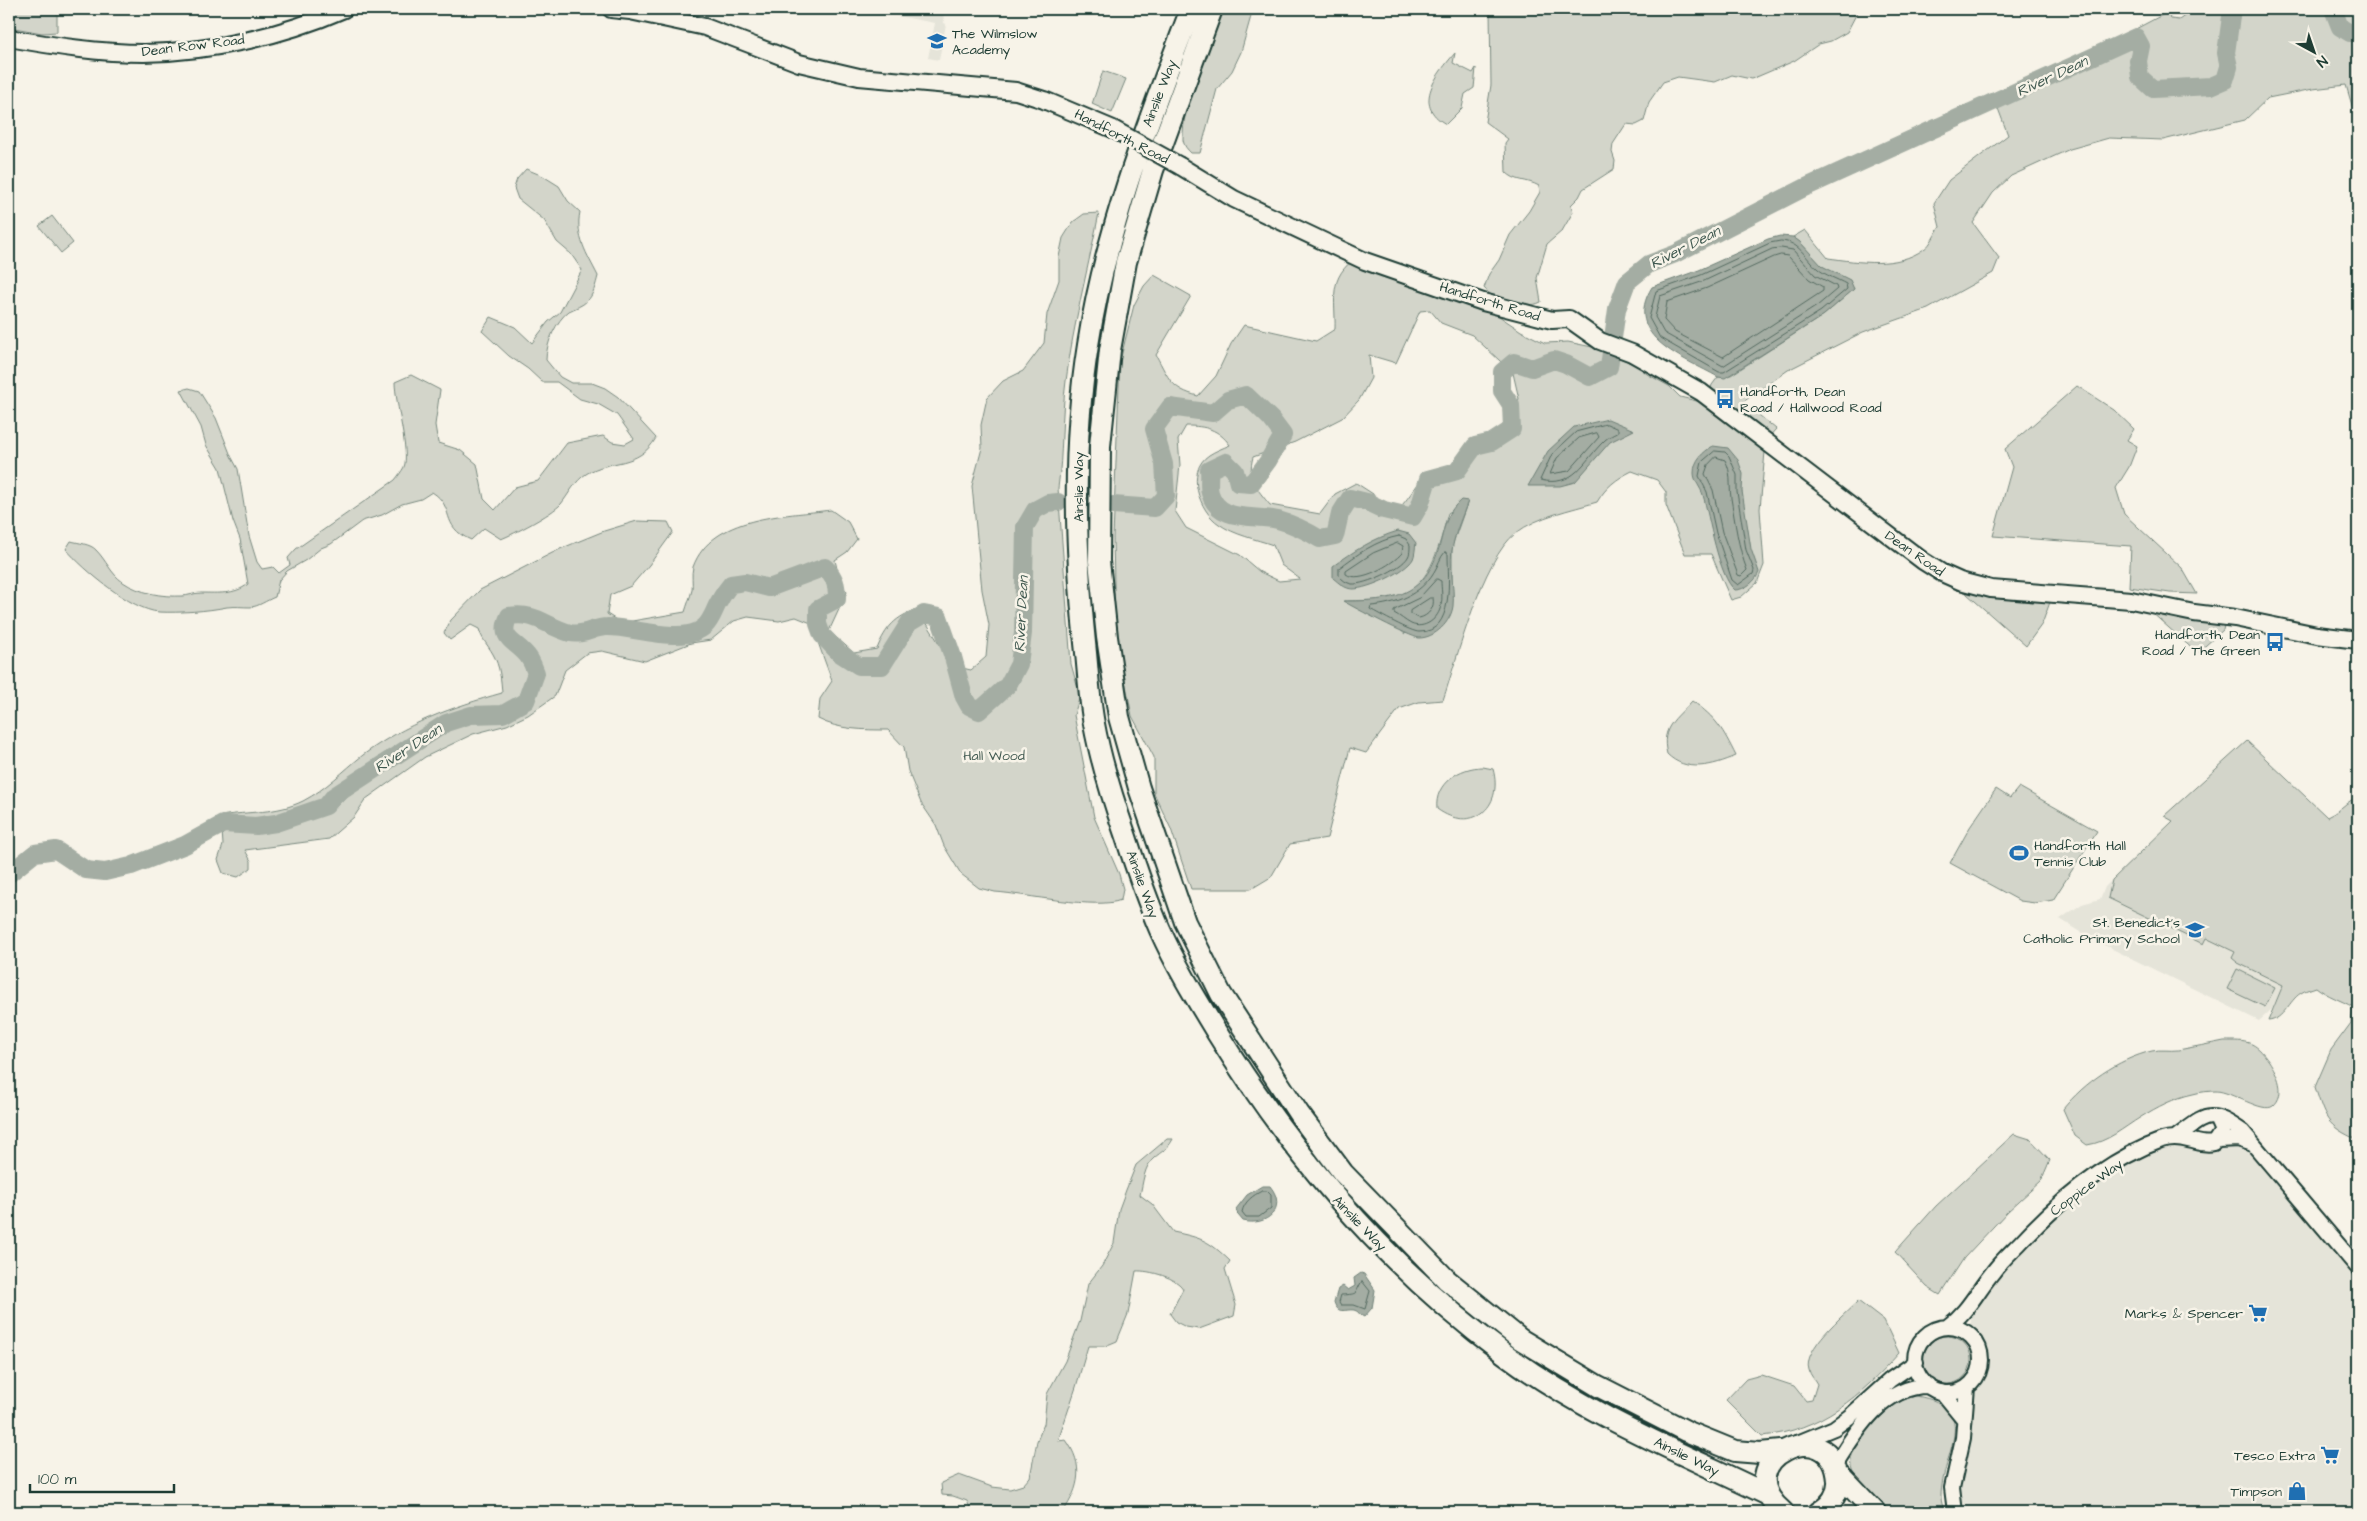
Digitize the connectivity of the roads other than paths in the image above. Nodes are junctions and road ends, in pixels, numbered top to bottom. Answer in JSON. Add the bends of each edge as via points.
{"nodes":[{"id":1,"x":344,"y":9,"type":"edge"},
{"id":2,"x":611,"y":9,"type":"edge"},
{"id":3,"x":1192,"y":9,"type":"edge"},
{"id":4,"x":1212,"y":9,"type":"edge"},
{"id":5,"x":9,"y":38,"type":"edge"},
{"id":6,"x":1606,"y":343,"type":"joint"},
{"id":7,"x":2358,"y":640,"type":"edge"},
{"id":8,"x":2216,"y":1118,"type":"junction"},
{"id":9,"x":2196,"y":1122,"type":"junction"},
{"id":10,"x":2175,"y":1138,"type":"junction"},
{"id":11,"x":2218,"y":1140,"type":"junction"},
{"id":12,"x":2201,"y":1142,"type":"junction"},
{"id":13,"x":2250,"y":1143,"type":"junction"},
{"id":14,"x":2358,"y":1268,"type":"edge"},
{"id":15,"x":1972,"y":1302,"type":"junction"},
{"id":16,"x":1947,"y":1327,"type":"junction"},
{"id":17,"x":1971,"y":1336,"type":"junction"},
{"id":18,"x":1916,"y":1362,"type":"junction"},
{"id":19,"x":1929,"y":1386,"type":"junction"},
{"id":20,"x":1967,"y":1387,"type":"junction"},
{"id":21,"x":1942,"y":1392,"type":"junction"},
{"id":22,"x":1964,"y":1419,"type":"junction"},
{"id":23,"x":1787,"y":1448,"type":"junction"},
{"id":24,"x":1836,"y":1468,"type":"junction"},
{"id":25,"x":1768,"y":1495,"type":"junction"},
{"id":26,"x":1783,"y":1512,"type":"edge"},
{"id":27,"x":1819,"y":1512,"type":"edge"},
{"id":28,"x":1875,"y":1512,"type":"edge"},
{"id":29,"x":1955,"y":1512,"type":"edge"}],
"edges":[{"from":1,"to":5,"type":"main road","name":"Dean Row Road","via":[[260,36],[176,50],[108,52]]},
{"from":2,"to":6,"type":"main road","name":"Handforth Road","bridge":true,"via":[[705,27],[799,63],[859,77],[1016,91],[1044,100],[1113,129],[1234,199],[1364,261],[1484,302],[1552,320],[1569,319]]},
{"from":3,"to":25,"type":"highway","name":"Ainslie Way","via":[[1115,221],[1088,347],[1078,446],[1080,597],[1093,722],[1112,795],[1155,917],[1200,1004],[1240,1071],[1280,1126],[1326,1188],[1432,1296],[1507,1356],[1586,1407]]},
{"from":4,"to":23,"type":"highway","name":"Ainslie Way","via":[[1153,170],[1126,262],[1110,350],[1100,446],[1099,561],[1119,717],[1141,797],[1185,922],[1220,994],[1299,1114],[1343,1173],[1447,1280],[1520,1339],[1598,1386],[1677,1427],[1735,1450],[1760,1453]]},
{"from":6,"to":7,"type":"main road","name":"Dean Road","via":[[1632,353],[1701,392],[1923,561],[1960,581],[1991,589],[2131,600]]},
{"from":8,"to":9,"type":"street","via":[[2203,1117]]},
{"from":8,"to":11,"type":"street","via":[[2222,1131]]},
{"from":8,"to":13,"type":"street","via":[[2243,1132]]},
{"from":9,"to":10,"type":"street","name":"Coppice Way"},
{"from":9,"to":12,"type":"street","via":[[2195,1135]]},
{"from":10,"to":12,"type":"street","name":"Coppice Way"},
{"from":10,"to":15,"type":"street","name":"Coppice Way","via":[[2138,1151],[2051,1210],[1993,1271]]},
{"from":11,"to":12,"type":"street","via":[[2210,1144]]},
{"from":11,"to":13,"type":"street","via":[[2238,1139]]},
{"from":13,"to":14,"type":"street"},
{"from":15,"to":16,"type":"street","name":"Coppice Way"},
{"from":15,"to":17,"type":"street"},
{"from":16,"to":17,"type":"street"},
{"from":16,"to":18,"type":"street","via":[[1937,1329],[1924,1338],[1917,1351]]},
{"from":17,"to":20,"type":"street","via":[[1979,1348],[1981,1362],[1978,1375]]},
{"from":18,"to":19,"type":"street","via":[[1917,1371]]},
{"from":18,"to":23,"type":"street","via":[[1834,1428]]},
{"from":19,"to":21,"type":"street"},
{"from":19,"to":24,"type":"street","via":[[1914,1386],[1887,1400],[1850,1442]]},
{"from":20,"to":21,"type":"street"},
{"from":20,"to":22,"type":"street"},
{"from":21,"to":22,"type":"street"},
{"from":22,"to":29,"type":"street","via":[[1952,1488]]},
{"from":23,"to":24,"type":"highway","name":"Ainslie Way","via":[[1805,1444],[1817,1448],[1827,1454]]},
{"from":23,"to":25,"type":"highway","via":[[1770,1463],[1765,1479]]},
{"from":24,"to":27,"type":"highway","via":[[1838,1485],[1834,1498]]},
{"from":24,"to":28,"type":"highway","name":"Ainslie Way"},
{"from":25,"to":26,"type":"highway"}]}
